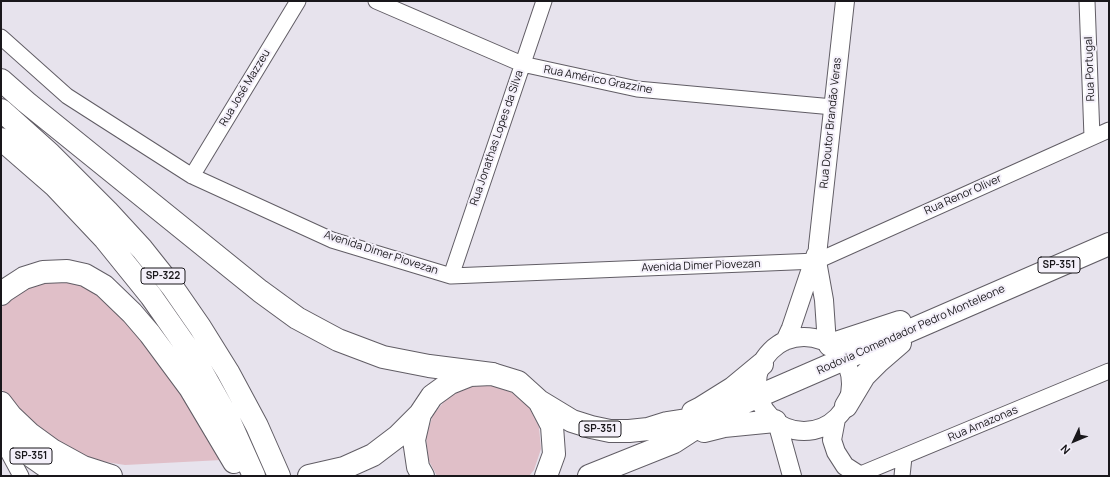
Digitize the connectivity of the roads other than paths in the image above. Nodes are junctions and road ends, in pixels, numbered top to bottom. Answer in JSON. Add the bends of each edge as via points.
{"nodes":[{"id":1,"x":298,"y":1,"type":"edge"},
{"id":2,"x":376,"y":1,"type":"edge"},
{"id":3,"x":544,"y":1,"type":"edge"},
{"id":4,"x":845,"y":1,"type":"edge"},
{"id":5,"x":1087,"y":1,"type":"edge"},
{"id":6,"x":1,"y":37,"type":"edge"},
{"id":7,"x":522,"y":64,"type":"junction"},
{"id":8,"x":1,"y":80,"type":"edge"},
{"id":9,"x":833,"y":107,"type":"junction"},
{"id":10,"x":1,"y":110,"type":"edge"},
{"id":11,"x":1109,"y":130,"type":"edge"},
{"id":12,"x":1092,"y":137,"type":"junction"},
{"id":13,"x":1,"y":139,"type":"edge"},
{"id":14,"x":192,"y":176,"type":"junction"},
{"id":15,"x":1109,"y":244,"type":"edge"},
{"id":16,"x":816,"y":256,"type":"junction"},
{"id":17,"x":451,"y":276,"type":"junction"},
{"id":18,"x":1009,"y":287,"type":"junction"},
{"id":19,"x":1,"y":294,"type":"edge"},
{"id":20,"x":927,"y":324,"type":"junction"},
{"id":21,"x":785,"y":341,"type":"junction"},
{"id":22,"x":834,"y":349,"type":"junction"},
{"id":23,"x":762,"y":364,"type":"junction"},
{"id":24,"x":1109,"y":371,"type":"edge"},
{"id":25,"x":492,"y":374,"type":"junction"},
{"id":26,"x":759,"y":396,"type":"junction"},
{"id":27,"x":539,"y":401,"type":"junction"},
{"id":28,"x":1,"y":403,"type":"edge"},
{"id":29,"x":841,"y":413,"type":"junction"},
{"id":30,"x":420,"y":414,"type":"junction"},
{"id":31,"x":776,"y":422,"type":"junction"},
{"id":32,"x":1,"y":430,"type":"edge"},
{"id":33,"x":671,"y":433,"type":"junction"},
{"id":34,"x":1,"y":439,"type":"edge"},
{"id":35,"x":904,"y":457,"type":"junction"},
{"id":36,"x":858,"y":475,"type":"edge"},
{"id":37,"x":21,"y":476,"type":"edge"},
{"id":38,"x":64,"y":476,"type":"edge"},
{"id":39,"x":111,"y":476,"type":"edge"},
{"id":40,"x":242,"y":476,"type":"edge"},
{"id":41,"x":254,"y":476,"type":"edge"},
{"id":42,"x":279,"y":476,"type":"edge"},
{"id":43,"x":309,"y":476,"type":"edge"},
{"id":44,"x":313,"y":476,"type":"edge"},
{"id":45,"x":318,"y":476,"type":"edge"},
{"id":46,"x":423,"y":476,"type":"edge"},
{"id":47,"x":546,"y":476,"type":"edge"},
{"id":48,"x":589,"y":476,"type":"edge"},
{"id":49,"x":792,"y":476,"type":"edge"},
{"id":50,"x":902,"y":476,"type":"edge"}],
"edges":[{"from":1,"to":14,"type":"street","name":"Rua José Mazzeu"},
{"from":2,"to":7,"type":"street","name":"Rua Américo Grazzine"},
{"from":3,"to":7,"type":"street","name":"Rua Jonathas Lopes da Silva"},
{"from":4,"to":9,"type":"street","name":"Rua Doutor Brandão Veras"},
{"from":5,"to":12,"type":"street","name":"Rua Portugal"},
{"from":6,"to":14,"type":"street","name":"Avenida Dimer Piovezan","via":[[67,96]]},
{"from":7,"to":9,"type":"street","name":"Rua Américo Grazzine","via":[[637,89]]},
{"from":7,"to":17,"type":"street","name":"Rua Jonathas Lopes da Silva"},
{"from":8,"to":25,"type":"main road","via":[[260,291],[297,318],[338,340],[383,357]]},
{"from":9,"to":16,"type":"street","name":"Rua Doutor Brandão Veras"},
{"from":10,"to":42,"type":"main road","number":"SP-322","via":[[107,211],[173,288],[228,372],[257,426]]},
{"from":11,"to":12,"type":"street","name":"Rua Renor Oliver"},
{"from":12,"to":16,"type":"street","name":"Rua Renor Oliver"},
{"from":13,"to":41,"type":"main road","number":"SP-322","via":[[55,186],[105,239],[152,296],[196,362],[229,420]]},
{"from":14,"to":17,"type":"street","name":"Avenida Dimer Piovezan","via":[[332,240]]},
{"from":15,"to":18,"type":"main road","name":"Rodovia Comendador Pedro Monteleone","number":"SP-351"},
{"from":16,"to":17,"type":"street","name":"Avenida Dimer Piovezan"},
{"from":16,"to":21,"type":"street","name":"Rua Doutor Brandão Veras"},
{"from":16,"to":22,"type":"street"},
{"from":18,"to":20,"type":"main road","name":"Rodovia Comendador Pedro Monteleone","number":"SP-351"},
{"from":18,"to":22,"type":"main road"},
{"from":19,"to":40,"type":"main road","via":[[24,278],[43,272],[67,271],[85,275],[104,286],[150,334],[190,388]]},
{"from":20,"to":22,"type":"main road","name":"Rodovia Comendador Pedro Monteleone","number":"SP-351"},
{"from":20,"to":29,"type":"main road","via":[[904,339],[864,376]]},
{"from":21,"to":22,"type":"street","via":[[800,337],[816,338]]},
{"from":21,"to":23,"type":"street","via":[[772,350]]},
{"from":22,"to":26,"type":"main road","name":"Rodovia Comendador Pedro Monteleone","number":"SP-351"},
{"from":22,"to":29,"type":"street","via":[[850,375],[851,391]]},
{"from":23,"to":26,"type":"street","via":[[758,374]]},
{"from":23,"to":33,"type":"main road"},
{"from":24,"to":35,"type":"street","name":"Rua Amazonas"},
{"from":25,"to":27,"type":"main road","name":"Rodovia Comendador Pedro Monteleone","number":"SP-351","via":[[518,382]]},
{"from":25,"to":30,"type":"main road","number":"SP-351","via":[[470,375],[450,382],[432,396]]},
{"from":26,"to":31,"type":"street","via":[[766,411]]},
{"from":26,"to":33,"type":"main road","name":"Rodovia Comendador Pedro Monteleone","number":"SP-351"},
{"from":27,"to":33,"type":"main road","name":"Rodovia Comendador Pedro Monteleone","number":"SP-351","via":[[572,421],[603,430],[648,429]]},
{"from":27,"to":47,"type":"main road","number":"SP-351","via":[[552,426],[554,454]]},
{"from":28,"to":39,"type":"main road","via":[[30,434],[52,450],[83,467]]},
{"from":29,"to":31,"type":"street","via":[[823,428],[807,431],[791,429]]},
{"from":29,"to":36,"type":"street","via":[[832,440],[845,466]]},
{"from":30,"to":44,"type":"main road","number":"SP-351","via":[[398,436],[373,455],[344,468]]},
{"from":30,"to":46,"type":"main road","number":"SP-351","via":[[414,440],[418,468]]},
{"from":31,"to":33,"type":"main road"},
{"from":31,"to":49,"type":"street"},
{"from":32,"to":38,"type":"main road","number":"SP-351","via":[[21,449],[57,474]]},
{"from":33,"to":48,"type":"main road","name":"Rodovia Comendador Pedro Monteleone","number":"SP-351"},
{"from":34,"to":37,"type":"street"},
{"from":35,"to":36,"type":"street","name":"Rua Amazonas"},
{"from":35,"to":50,"type":"street"},
{"from":43,"to":44,"type":"main road","number":"SP-351"},
{"from":44,"to":45,"type":"main road","number":"SP-351"}]}
